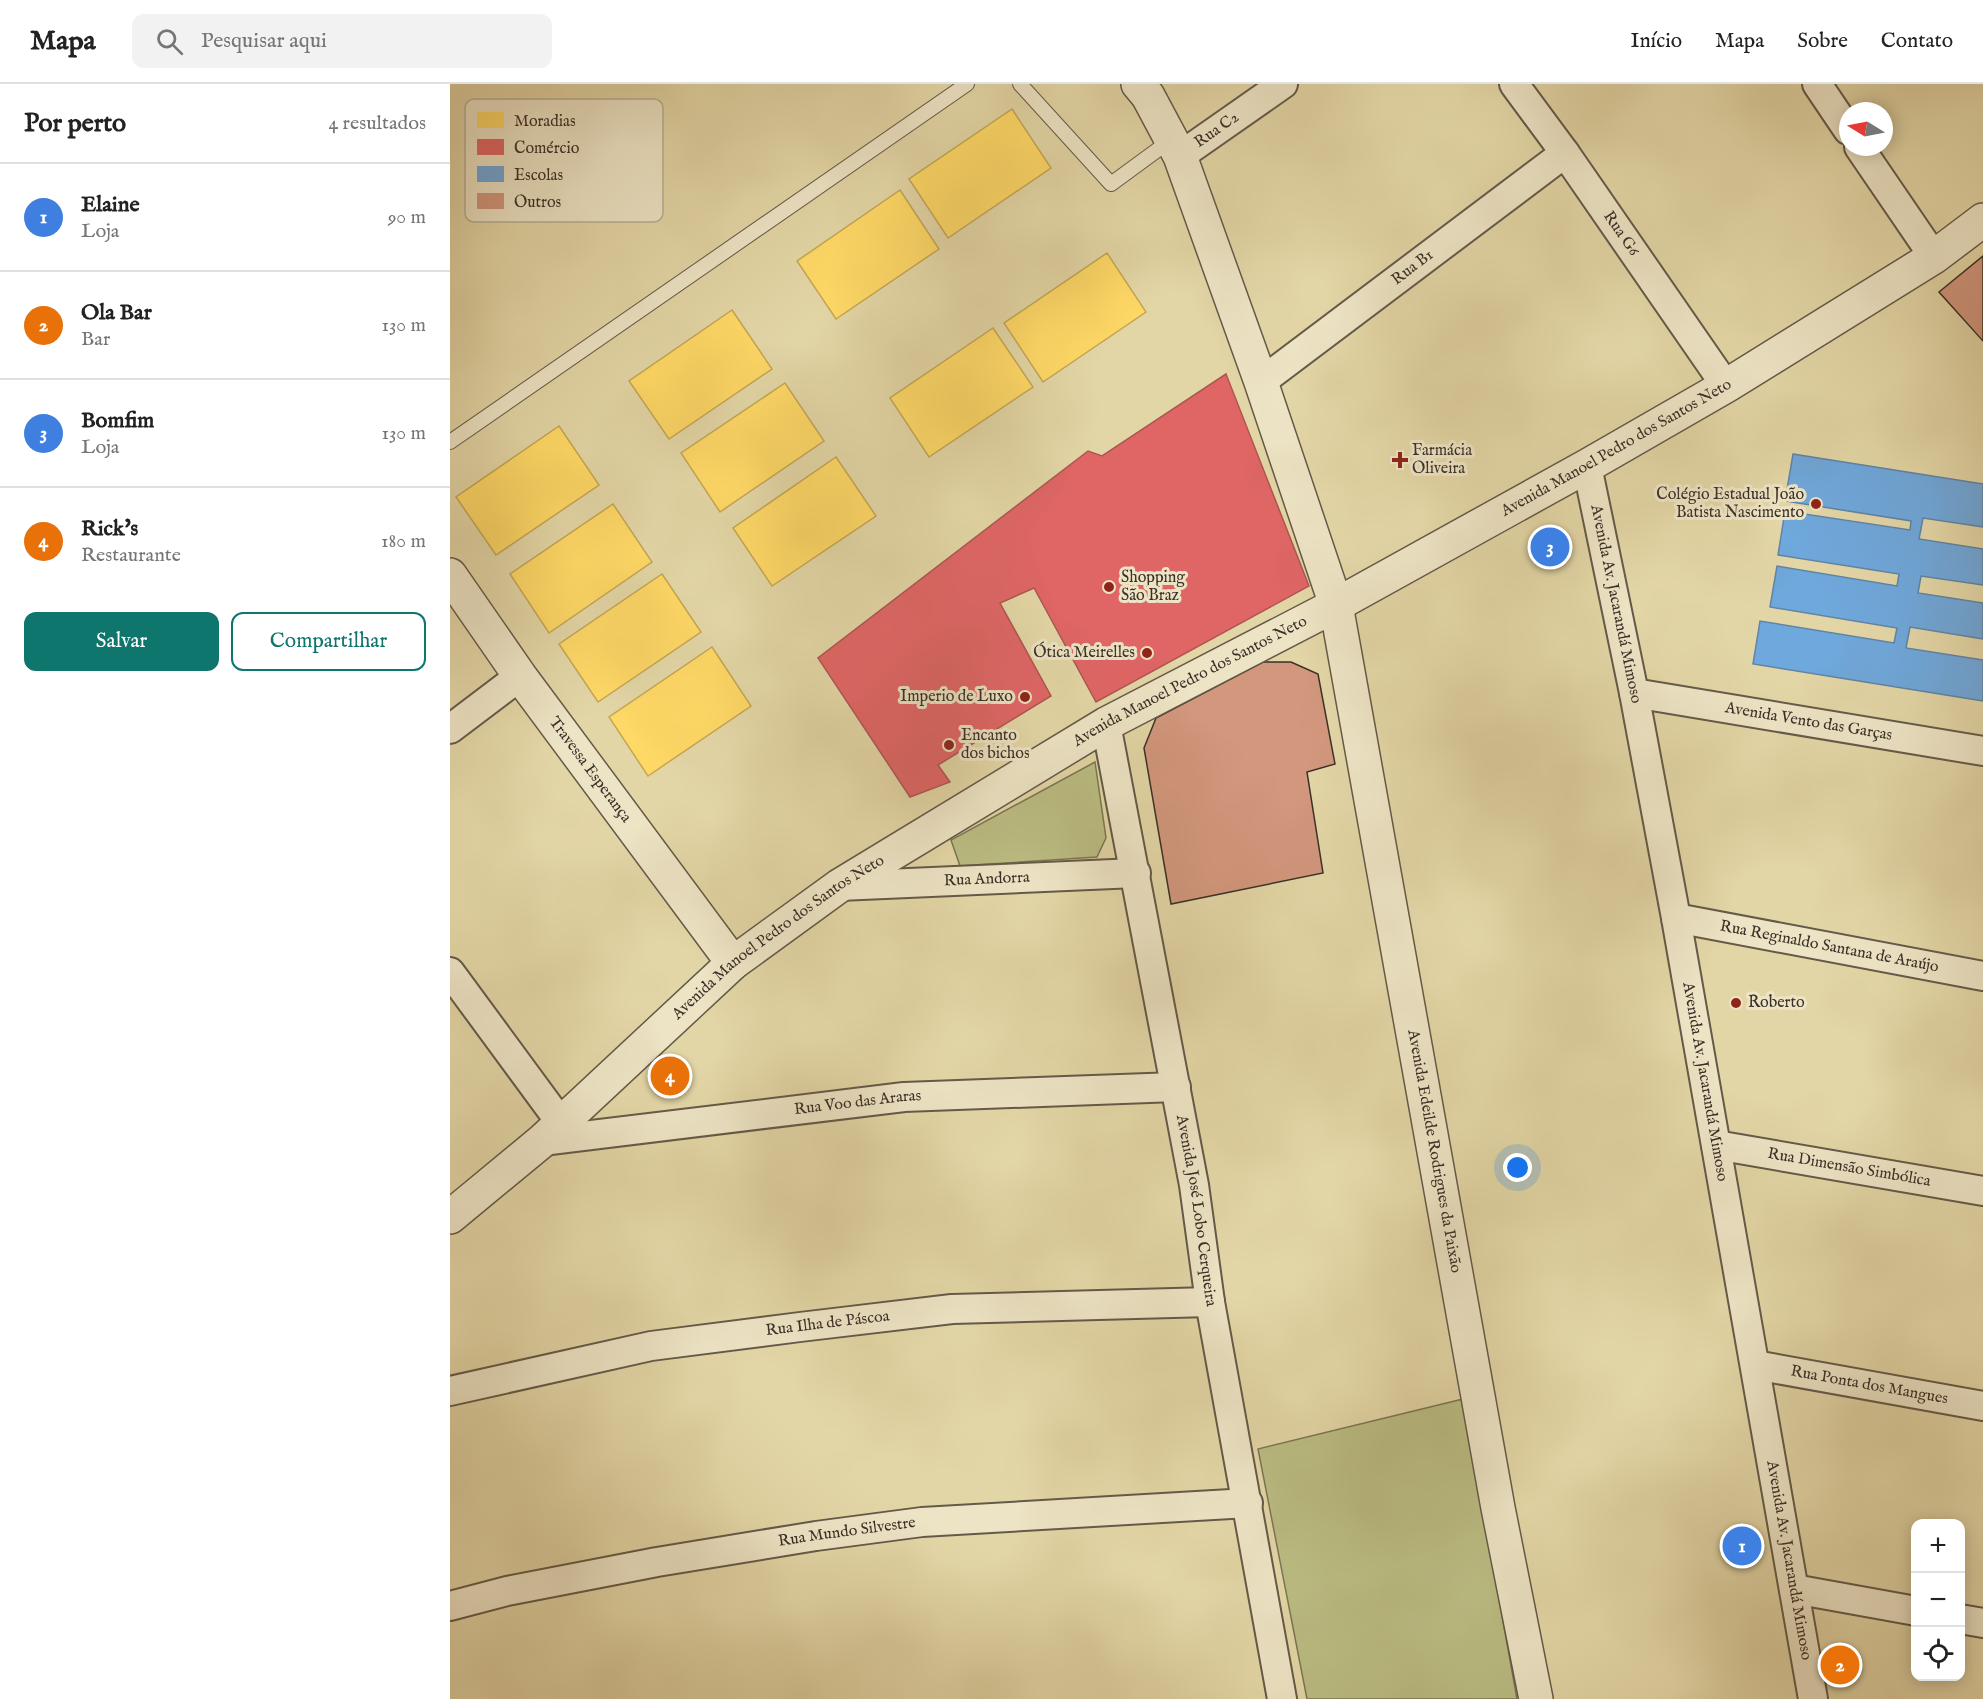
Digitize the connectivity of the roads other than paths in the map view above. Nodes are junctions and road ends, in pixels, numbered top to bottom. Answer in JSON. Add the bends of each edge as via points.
{"nodes":[{"id":1,"x":967,"y":84,"type":"edge"},
{"id":2,"x":1020,"y":84,"type":"edge"},
{"id":3,"x":1138,"y":84,"type":"edge"},
{"id":4,"x":1283,"y":84,"type":"edge"},
{"id":5,"x":1514,"y":84,"type":"edge"},
{"id":6,"x":1817,"y":84,"type":"edge"},
{"id":7,"x":1839,"y":117,"type":"edge"},
{"id":8,"x":1176,"y":148,"type":"junction"},
{"id":9,"x":1565,"y":153,"type":"junction"},
{"id":10,"x":1865,"y":156,"type":"edge"},
{"id":11,"x":1983,"y":220,"type":"edge"},
{"id":12,"x":1934,"y":257,"type":"junction"},
{"id":13,"x":1260,"y":382,"type":"junction"},
{"id":14,"x":1726,"y":386,"type":"junction"},
{"id":15,"x":450,"y":442,"type":"edge"},
{"id":16,"x":1587,"y":466,"type":"junction"},
{"id":17,"x":450,"y":576,"type":"edge"},
{"id":18,"x":1336,"y":605,"type":"junction"},
{"id":19,"x":520,"y":676,"type":"junction"},
{"id":20,"x":1634,"y":693,"type":"junction"},
{"id":21,"x":1106,"y":724,"type":"junction"},
{"id":22,"x":450,"y":729,"type":"edge"},
{"id":23,"x":1983,"y":751,"type":"edge"},
{"id":24,"x":1136,"y":873,"type":"junction"},
{"id":25,"x":839,"y":886,"type":"junction"},
{"id":26,"x":1677,"y":918,"type":"junction"},
{"id":27,"x":734,"y":963,"type":"junction"},
{"id":28,"x":450,"y":972,"type":"edge"},
{"id":29,"x":1983,"y":976,"type":"edge"},
{"id":30,"x":1176,"y":1087,"type":"junction"},
{"id":31,"x":552,"y":1132,"type":"junction"},
{"id":32,"x":1716,"y":1145,"type":"junction"},
{"id":33,"x":1983,"y":1191,"type":"edge"},
{"id":34,"x":450,"y":1217,"type":"edge"},
{"id":35,"x":1210,"y":1302,"type":"junction"},
{"id":36,"x":1755,"y":1365,"type":"junction"},
{"id":37,"x":450,"y":1391,"type":"edge"},
{"id":38,"x":1983,"y":1406,"type":"edge"},
{"id":39,"x":1248,"y":1503,"type":"junction"},
{"id":40,"x":1794,"y":1588,"type":"junction"},
{"id":41,"x":450,"y":1606,"type":"edge"},
{"id":42,"x":1911,"y":1610,"type":"edge"},
{"id":43,"x":1965,"y":1620,"type":"edge"},
{"id":44,"x":1983,"y":1623,"type":"edge"},
{"id":45,"x":1282,"y":1699,"type":"edge"},
{"id":46,"x":1536,"y":1699,"type":"edge"},
{"id":47,"x":1813,"y":1699,"type":"edge"}],
"edges":[{"from":1,"to":15,"type":"lane"},
{"from":2,"to":8,"type":"lane","via":[[1111,184]]},
{"from":3,"to":8,"type":"street","name":"Avenida Edeilde Rodrigues da Paixão"},
{"from":4,"to":8,"type":"street","name":"Rua C2"},
{"from":5,"to":9,"type":"street","name":"Rua G6"},
{"from":6,"to":7,"type":"street"},
{"from":8,"to":13,"type":"street","name":"Avenida Edeilde Rodrigues da Paixão"},
{"from":9,"to":13,"type":"street","name":"Rua B1"},
{"from":9,"to":14,"type":"street","name":"Rua G6"},
{"from":10,"to":12,"type":"street"},
{"from":11,"to":12,"type":"street","name":"Avenida Manoel Pedro dos Santos Neto"},
{"from":12,"to":14,"type":"street","name":"Avenida Manoel Pedro dos Santos Neto"},
{"from":13,"to":18,"type":"street","name":"Avenida Edeilde Rodrigues da Paixão"},
{"from":14,"to":16,"type":"street","name":"Avenida Manoel Pedro dos Santos Neto"},
{"from":16,"to":18,"type":"street","name":"Avenida Manoel Pedro dos Santos Neto"},
{"from":16,"to":20,"type":"street","name":"Avenida Av. Jacarandá Mimoso"},
{"from":17,"to":19,"type":"street","name":"Travessa Esperança"},
{"from":18,"to":21,"type":"street","name":"Avenida Manoel Pedro dos Santos Neto"},
{"from":18,"to":46,"type":"street","name":"Avenida Edeilde Rodrigues da Paixão"},
{"from":19,"to":22,"type":"street"},
{"from":19,"to":27,"type":"street","name":"Travessa Esperança"},
{"from":20,"to":23,"type":"street","name":"Avenida Vento das Garças"},
{"from":20,"to":26,"type":"street","name":"Avenida Av. Jacarandá Mimoso"},
{"from":21,"to":24,"type":"street","name":"Avenida José Lobo Cerqueira"},
{"from":21,"to":25,"type":"street","name":"Avenida Manoel Pedro dos Santos Neto"},
{"from":24,"to":25,"type":"street","name":"Rua Andorra"},
{"from":24,"to":30,"type":"street","name":"Avenida José Lobo Cerqueira"},
{"from":25,"to":27,"type":"street","name":"Avenida Manoel Pedro dos Santos Neto"},
{"from":26,"to":29,"type":"street","name":"Rua Reginaldo Santana de Araújo"},
{"from":26,"to":32,"type":"street","name":"Avenida Av. Jacarandá Mimoso"},
{"from":27,"to":31,"type":"street","name":"Avenida Manoel Pedro dos Santos Neto"},
{"from":28,"to":31,"type":"street"},
{"from":30,"to":31,"type":"street","name":"Rua Voo das Araras","via":[[904,1097]]},
{"from":30,"to":35,"type":"street","name":"Avenida José Lobo Cerqueira"},
{"from":31,"to":34,"type":"street","name":"Avenida Manoel Pedro dos Santos Neto"},
{"from":32,"to":33,"type":"street","name":"Rua Dimensão Simbólica"},
{"from":32,"to":36,"type":"street","name":"Avenida Av. Jacarandá Mimoso"},
{"from":35,"to":37,"type":"street","name":"Rua Ilha de Páscoa","via":[[952,1309],[651,1346]]},
{"from":35,"to":39,"type":"street","name":"Avenida José Lobo Cerqueira"},
{"from":36,"to":38,"type":"street","name":"Rua Ponta dos Mangues"},
{"from":36,"to":40,"type":"street","name":"Avenida Av. Jacarandá Mimoso"},
{"from":39,"to":41,"type":"street","name":"Rua Mundo Silvestre","via":[[898,1525],[657,1562]]},
{"from":39,"to":45,"type":"street","name":"Avenida José Lobo Cerqueira"},
{"from":40,"to":42,"type":"street"},
{"from":40,"to":47,"type":"street","name":"Avenida Av. Jacarandá Mimoso"},
{"from":43,"to":44,"type":"street"}]}
